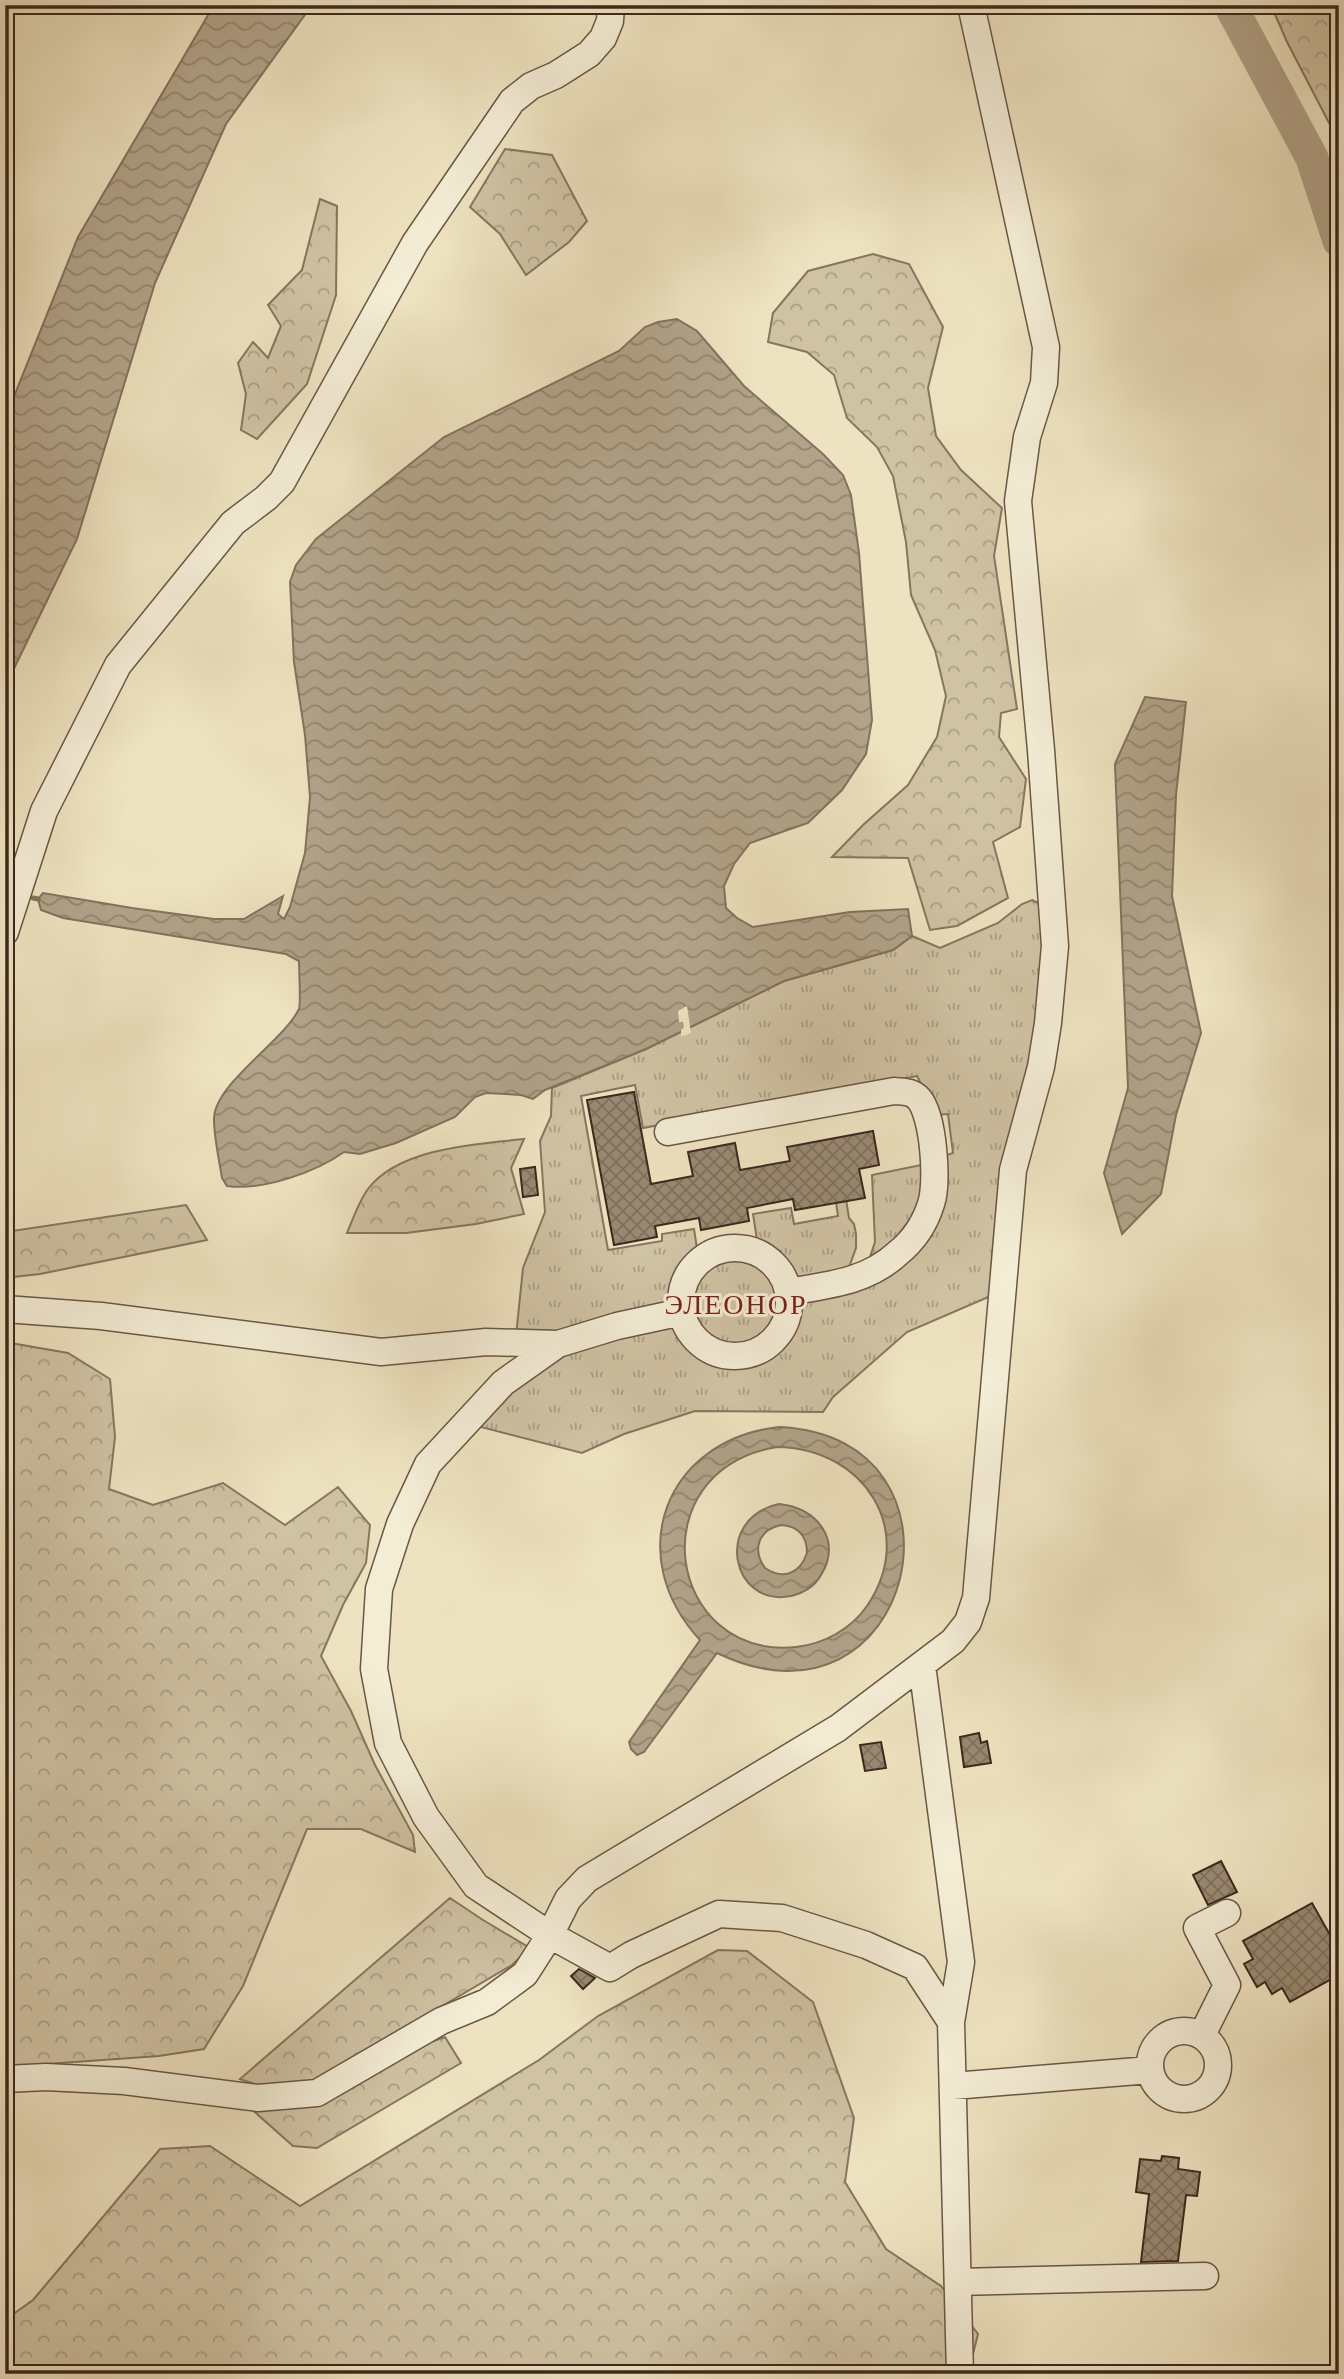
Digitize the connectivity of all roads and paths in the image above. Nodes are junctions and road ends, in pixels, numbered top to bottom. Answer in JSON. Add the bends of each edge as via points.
{"nodes":[{"id":1,"x":611,"y":5,"type":"edge"},
{"id":2,"x":971,"y":5,"type":"edge"},
{"id":3,"x":5,"y":932,"type":"edge"},
{"id":4,"x":668,"y":1132,"type":"dead end"},
{"id":5,"x":788,"y":1292,"type":"junction"},
{"id":6,"x":5,"y":1309,"type":"edge"},
{"id":7,"x":682,"y":1312,"type":"junction"},
{"id":8,"x":558,"y":1344,"type":"junction"},
{"id":9,"x":922,"y":1665,"type":"junction"},
{"id":10,"x":1227,"y":1913,"type":"dead end"},
{"id":11,"x":550,"y":1936,"type":"junction"},
{"id":12,"x":951,"y":2022,"type":"junction"},
{"id":13,"x":1202,"y":2035,"type":"junction"},
{"id":14,"x":1150,"y":2070,"type":"junction"},
{"id":15,"x":5,"y":2078,"type":"edge"},
{"id":16,"x":953,"y":2086,"type":"junction"},
{"id":17,"x":1205,"y":2276,"type":"dead end"},
{"id":18,"x":958,"y":2282,"type":"junction"},
{"id":19,"x":960,"y":2374,"type":"edge"}],
"edges":[{"from":1,"to":3,"type":"street","via":[[603,38],[589,54],[512,101],[415,243],[282,482],[233,523],[118,666],[44,811]]},
{"from":2,"to":9,"type":"street","via":[[1046,347],[1044,383],[1027,437],[1017,501],[1055,946],[1041,1066],[1013,1170],[976,1598],[968,1622],[953,1641]]},
{"from":4,"to":5,"type":"street","via":[[894,1091],[909,1092],[919,1100],[928,1122],[935,1182],[926,1217],[916,1233],[873,1272],[850,1282]]},
{"from":5,"to":7,"type":"street","via":[[772,1263],[758,1253],[725,1249],[695,1265],[681,1296]]},
{"from":5,"to":7,"type":"street","via":[[782,1328],[771,1343],[754,1353],[717,1353],[701,1344],[688,1330]]},
{"from":6,"to":8,"type":"street","via":[[101,1316],[382,1352],[486,1342]]},
{"from":7,"to":8,"type":"street"},
{"from":8,"to":11,"type":"street","via":[[502,1383],[428,1464],[400,1524],[379,1589],[374,1669],[388,1743],[426,1817],[476,1886]]},
{"from":9,"to":11,"type":"street","via":[[838,1728],[587,1879],[568,1899]]},
{"from":9,"to":12,"type":"street","via":[[961,1962]]},
{"from":10,"to":13,"type":"street","via":[[1197,1928],[1227,1985]]},
{"from":11,"to":12,"type":"street","via":[[610,1968],[719,1914],[782,1918],[866,1945],[915,1967]]},
{"from":11,"to":15,"type":"street","via":[[525,1974],[487,2002],[441,2021],[317,2093],[258,2098],[124,2081]]},
{"from":12,"to":16,"type":"street"},
{"from":13,"to":14,"type":"street","via":[[1182,2031],[1161,2039],[1150,2059]]},
{"from":13,"to":14,"type":"street","via":[[1212,2046],[1218,2067],[1216,2078],[1201,2095],[1169,2096],[1153,2081]]},
{"from":14,"to":16,"type":"street"},
{"from":16,"to":18,"type":"street"},
{"from":17,"to":18,"type":"street"},
{"from":18,"to":19,"type":"street"}]}
